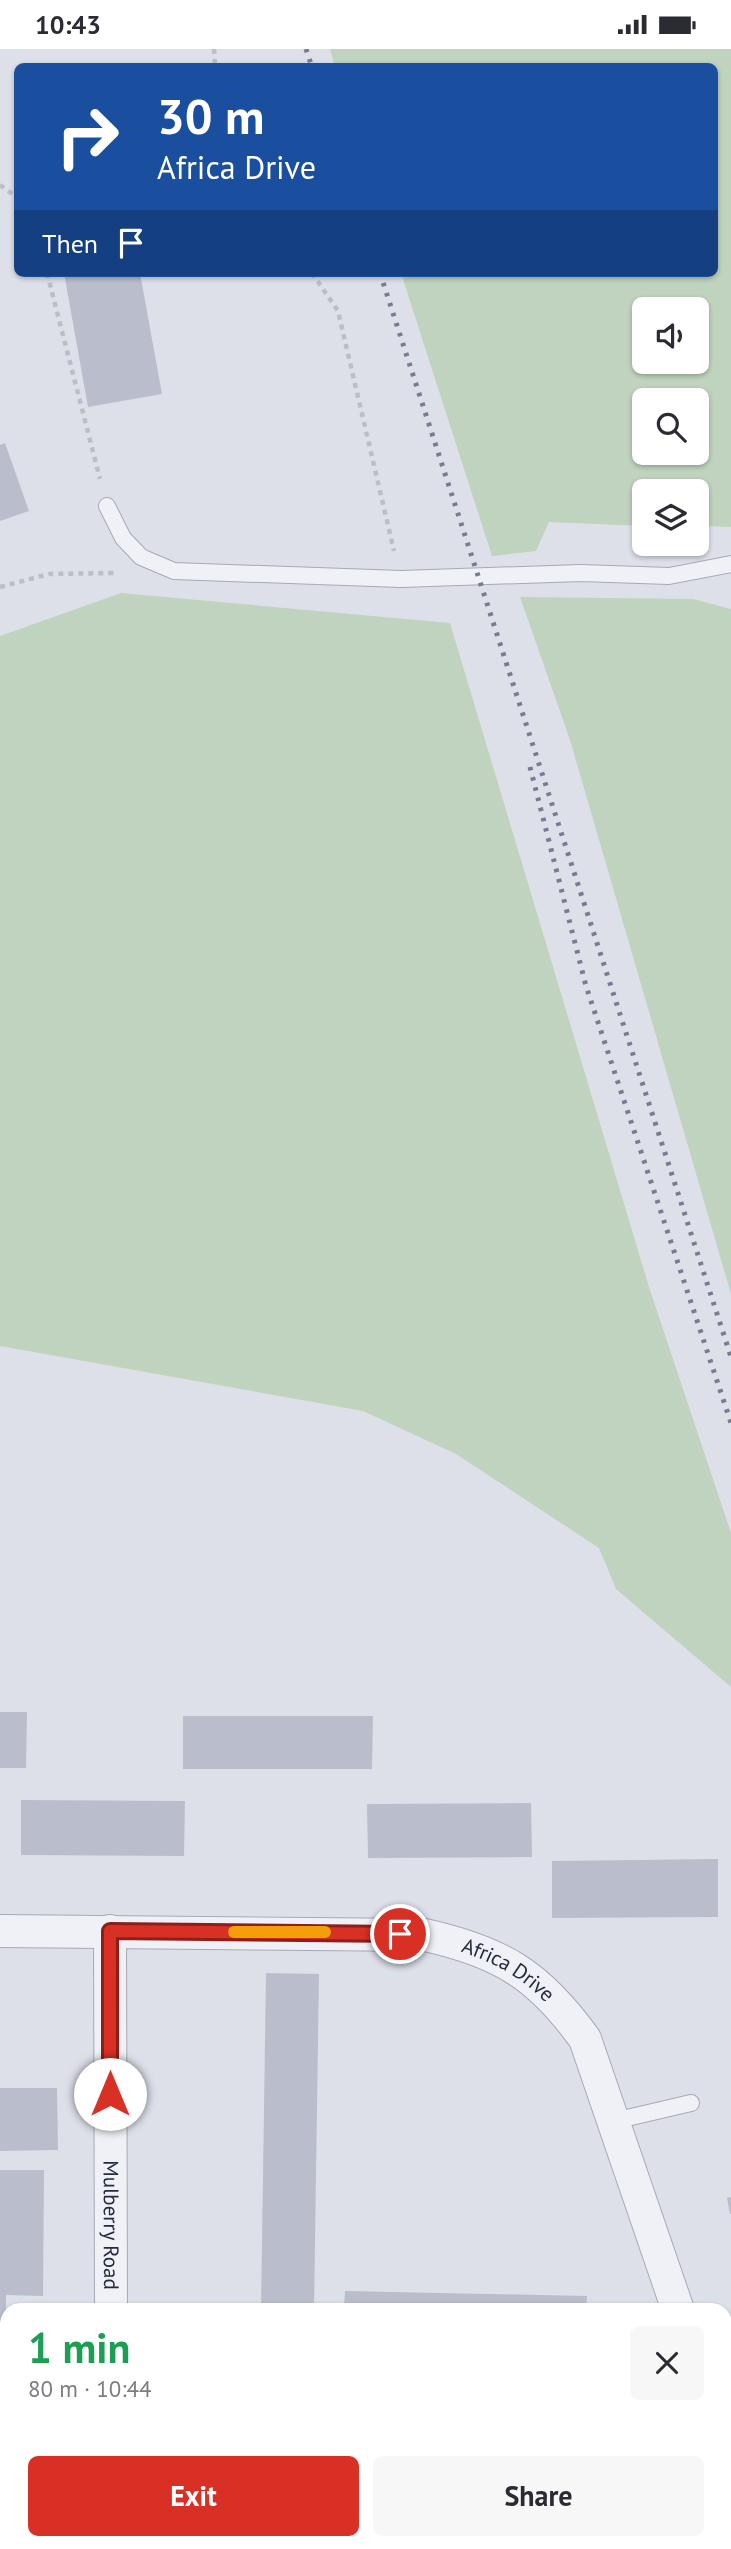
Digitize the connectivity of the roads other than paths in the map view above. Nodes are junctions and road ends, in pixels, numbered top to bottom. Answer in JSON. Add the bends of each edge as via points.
{"nodes":[{"id":1,"x":107,"y":506,"type":"road end"},
{"id":2,"x":731,"y":564,"type":"edge"},
{"id":3,"x":0,"y":1931,"type":"edge"},
{"id":4,"x":110,"y":1931,"type":"junction"},
{"id":5,"x":691,"y":2103,"type":"dead end"},
{"id":6,"x":614,"y":2121,"type":"junction"},
{"id":7,"x":111,"y":2303,"type":"edge"},
{"id":8,"x":676,"y":2303,"type":"edge"}],
"edges":[{"from":1,"to":2,"type":"lane","via":[[123,538],[141,557],[174,571],[401,579],[581,573],[669,576]]},
{"from":3,"to":4,"type":"street","name":"Africa Drive"},
{"from":4,"to":6,"type":"street","name":"Africa Drive","via":[[376,1933],[425,1935],[460,1943],[519,1969],[567,2014],[585,2039]]},
{"from":4,"to":7,"type":"street","name":"Mulberry Road"},
{"from":5,"to":6,"type":"lane"},
{"from":6,"to":8,"type":"street","name":"Africa Drive"}]}
